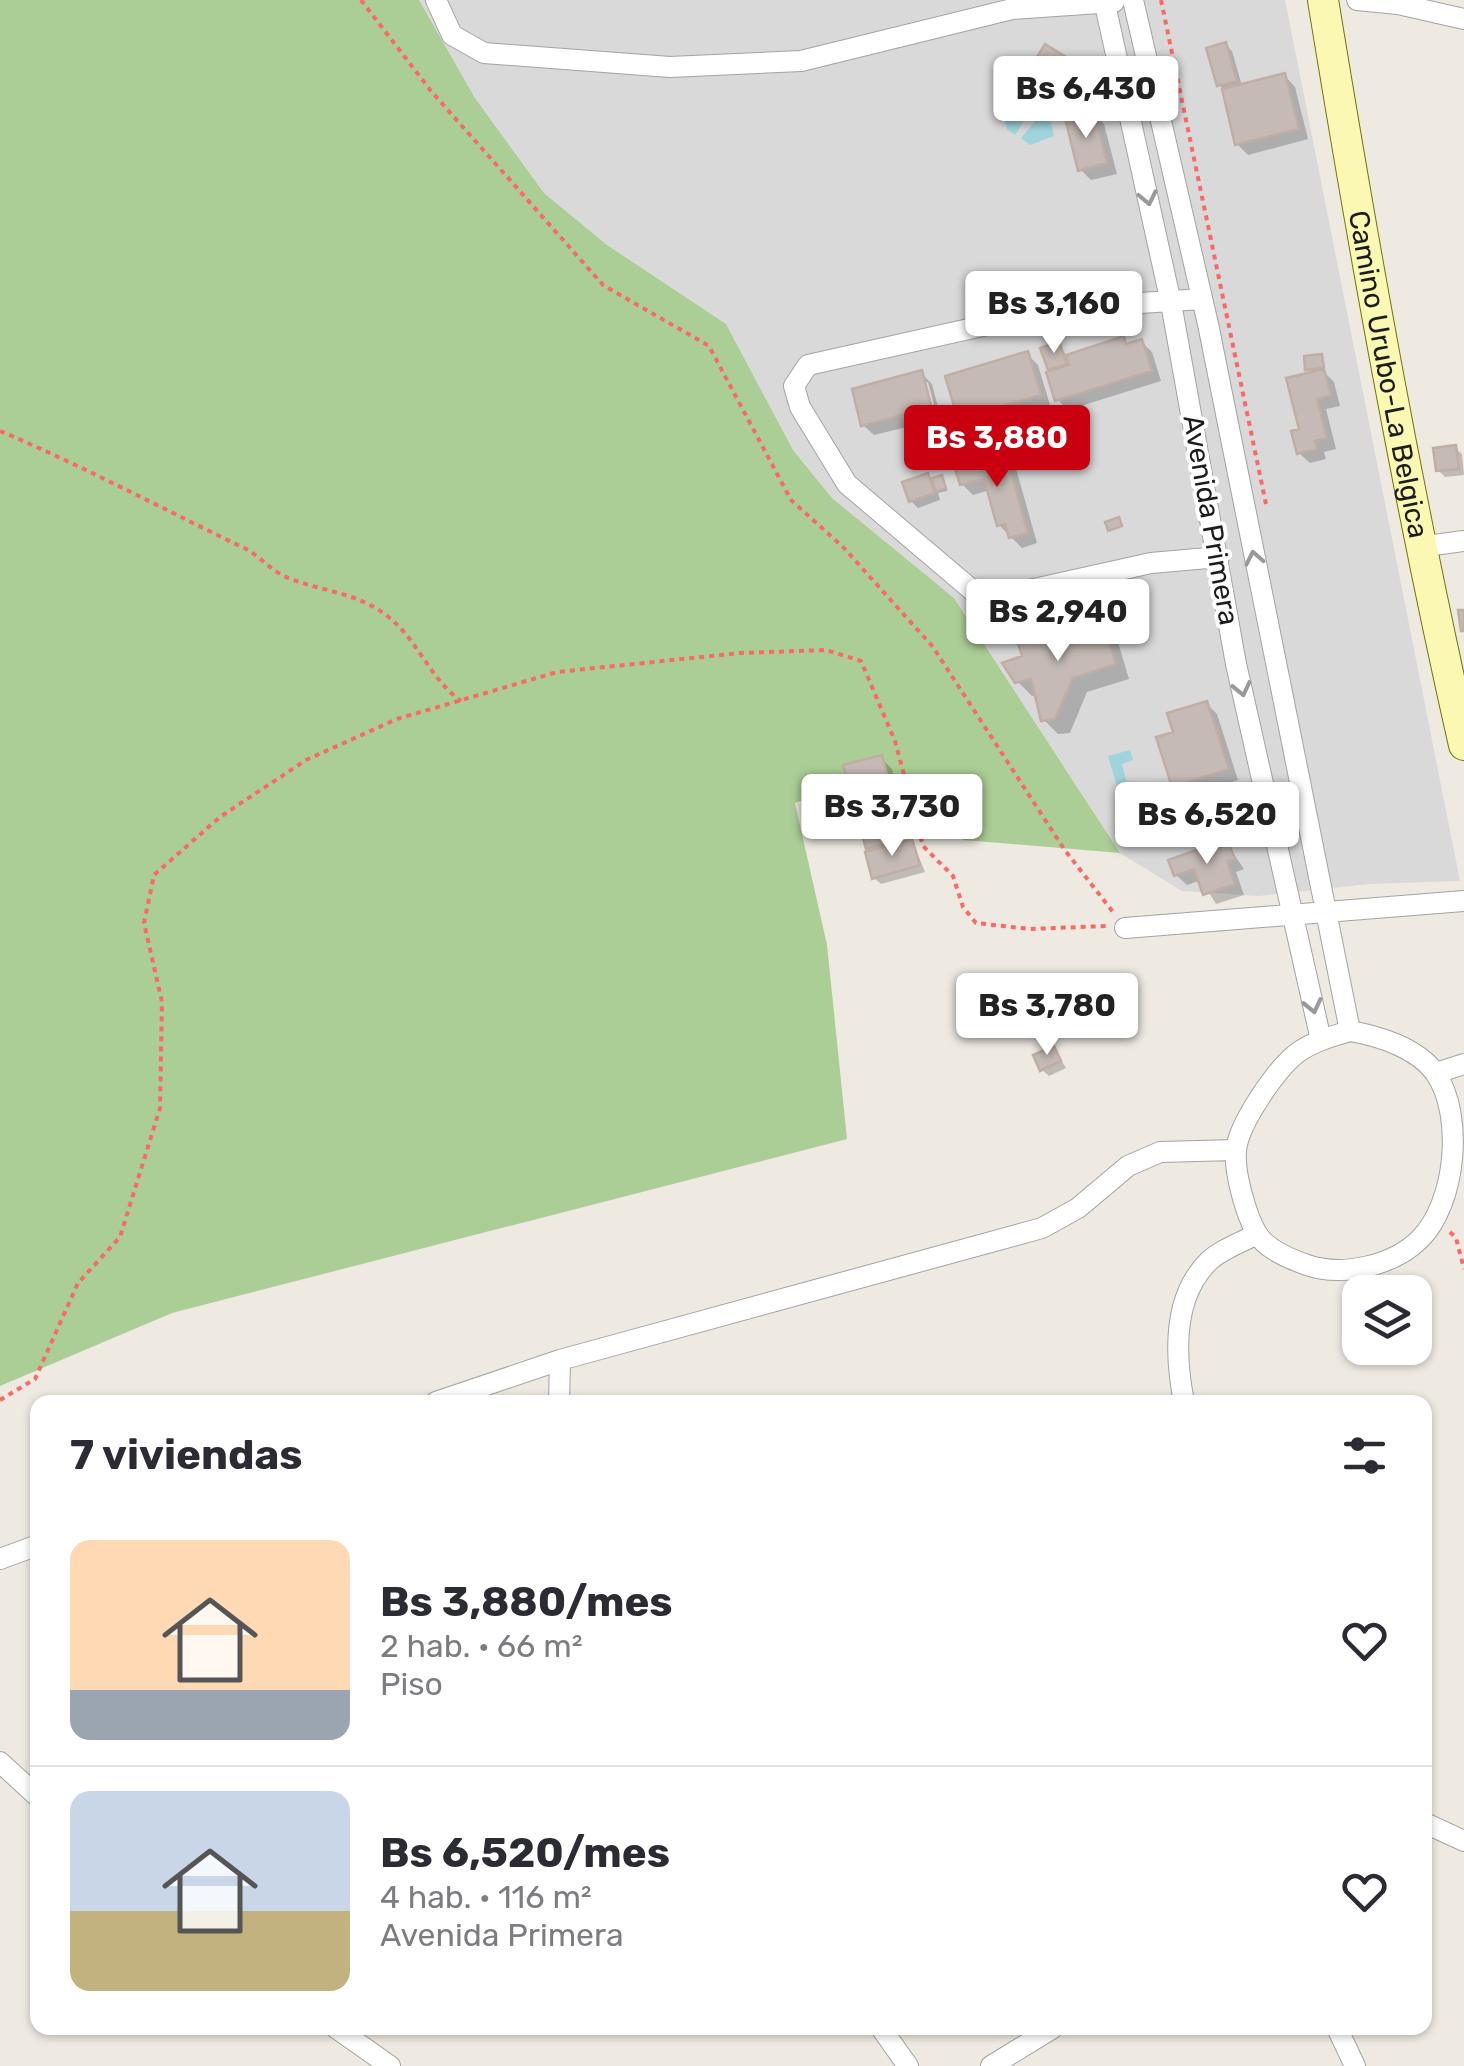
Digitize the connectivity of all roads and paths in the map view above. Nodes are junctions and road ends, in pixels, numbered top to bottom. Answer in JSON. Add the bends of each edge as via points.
{"nodes":[{"id":1,"x":362,"y":0,"type":"edge"},
{"id":2,"x":436,"y":0,"type":"edge"},
{"id":3,"x":1132,"y":0,"type":"edge"},
{"id":4,"x":1323,"y":0,"type":"edge"},
{"id":5,"x":1357,"y":0,"type":"edge"},
{"id":6,"x":1104,"y":2,"type":"edge"},
{"id":7,"x":1395,"y":2,"type":"edge"},
{"id":8,"x":1464,"y":19,"type":"edge"},
{"id":9,"x":1202,"y":298,"type":"junction"},
{"id":10,"x":1171,"y":303,"type":"junction"},
{"id":11,"x":0,"y":431,"type":"edge"},
{"id":12,"x":1464,"y":541,"type":"edge"},
{"id":13,"x":1419,"y":548,"type":"junction"},
{"id":14,"x":1219,"y":557,"type":"junction"},
{"id":15,"x":463,"y":702,"type":"junction"},
{"id":16,"x":1464,"y":745,"type":"edge"},
{"id":17,"x":1464,"y":901,"type":"edge"},
{"id":18,"x":1322,"y":909,"type":"junction"},
{"id":19,"x":1291,"y":912,"type":"junction"},
{"id":20,"x":1126,"y":928,"type":"junction"},
{"id":21,"x":1350,"y":1031,"type":"junction"},
{"id":22,"x":1321,"y":1040,"type":"junction"},
{"id":23,"x":1464,"y":1064,"type":"edge"},
{"id":24,"x":1436,"y":1074,"type":"junction"},
{"id":25,"x":1236,"y":1150,"type":"junction"},
{"id":26,"x":1435,"y":1218,"type":"junction"},
{"id":27,"x":1257,"y":1234,"type":"junction"},
{"id":28,"x":1464,"y":1269,"type":"edge"},
{"id":29,"x":560,"y":1360,"type":"junction"},
{"id":30,"x":457,"y":1395,"type":"edge"},
{"id":31,"x":559,"y":1395,"type":"edge"},
{"id":32,"x":1183,"y":1395,"type":"edge"},
{"id":33,"x":0,"y":1400,"type":"edge"},
{"id":34,"x":30,"y":1548,"type":"edge"},
{"id":35,"x":0,"y":1559,"type":"edge"},
{"id":36,"x":0,"y":1762,"type":"edge"},
{"id":37,"x":30,"y":1789,"type":"edge"},
{"id":38,"x":1432,"y":1826,"type":"edge"},
{"id":39,"x":1455,"y":1838,"type":"edge"},
{"id":40,"x":346,"y":2035,"type":"edge"},
{"id":41,"x":886,"y":2035,"type":"edge"},
{"id":42,"x":1042,"y":2035,"type":"edge"},
{"id":43,"x":1340,"y":2035,"type":"edge"},
{"id":44,"x":390,"y":2066,"type":"edge"},
{"id":45,"x":908,"y":2066,"type":"edge"},
{"id":46,"x":991,"y":2066,"type":"edge"},
{"id":47,"x":1355,"y":2066,"type":"edge"}],
"edges":[{"from":1,"to":20,"type":"path","via":[[430,90],[603,285],[709,346],[791,500],[933,647],[1064,849]]},
{"from":2,"to":6,"type":"street","via":[[452,35],[484,53],[670,67],[801,61],[1012,9]]},
{"from":3,"to":6,"type":"street"},
{"from":3,"to":9,"type":"street","name":"Avenida Primera"},
{"from":4,"to":13,"type":"main road","name":"Camino Urubo-La Belgica"},
{"from":5,"to":7,"type":"street"},
{"from":6,"to":10,"type":"street","name":"Avenida Primera","one_way":true},
{"from":7,"to":8,"type":"street"},
{"from":9,"to":10,"type":"street"},
{"from":18,"to":9,"type":"street","name":"Avenida Primera","one_way":true},
{"from":10,"to":14,"type":"street","name":"Avenida Primera"},
{"from":10,"to":14,"type":"street","via":[[1063,308],[808,365],[794,386],[847,484],[979,596]]},
{"from":11,"to":15,"type":"path","via":[[114,480],[187,524],[246,548],[284,576],[340,591],[387,615],[440,686]]},
{"from":12,"to":13,"type":"street"},
{"from":13,"to":16,"type":"main road","name":"Camino Urubo-La Belgica"},
{"from":14,"to":19,"type":"street","name":"Avenida Primera","one_way":true},
{"from":15,"to":20,"type":"path","via":[[557,672],[740,653],[826,650],[861,660],[896,742],[922,846],[953,876],[976,923]]},
{"from":15,"to":33,"type":"path","via":[[397,719],[306,760],[220,817],[154,874],[144,923],[162,1002],[160,1108],[120,1236],[78,1284],[35,1379]]},
{"from":17,"to":18,"type":"street"},
{"from":18,"to":19,"type":"street"},
{"from":18,"to":21,"type":"street","name":"Avenida Primera"},
{"from":19,"to":20,"type":"street"},
{"from":19,"to":22,"type":"street","name":"Avenida Primera","one_way":true},
{"from":21,"to":22,"type":"street"},
{"from":21,"to":24,"type":"street","via":[[1382,1037]]},
{"from":22,"to":25,"type":"street","via":[[1298,1052],[1264,1088]]},
{"from":23,"to":24,"type":"street"},
{"from":24,"to":26,"type":"street","via":[[1452,1118],[1452,1167]]},
{"from":25,"to":27,"type":"street"},
{"from":25,"to":29,"type":"street","via":[[1160,1152],[1128,1166],[1042,1228]]},
{"from":26,"to":27,"type":"street","via":[[1420,1240],[1350,1269],[1299,1262]]},
{"from":26,"to":28,"type":"path","via":[[1456,1238]]},
{"from":27,"to":32,"type":"street","via":[[1209,1260],[1186,1297],[1177,1338]]},
{"from":29,"to":30,"type":"street"},
{"from":29,"to":31,"type":"street"},
{"from":34,"to":35,"type":"street"},
{"from":36,"to":37,"type":"street"},
{"from":38,"to":39,"type":"street"},
{"from":40,"to":44,"type":"street"},
{"from":41,"to":45,"type":"street"},
{"from":42,"to":46,"type":"street"},
{"from":43,"to":47,"type":"street"}]}
